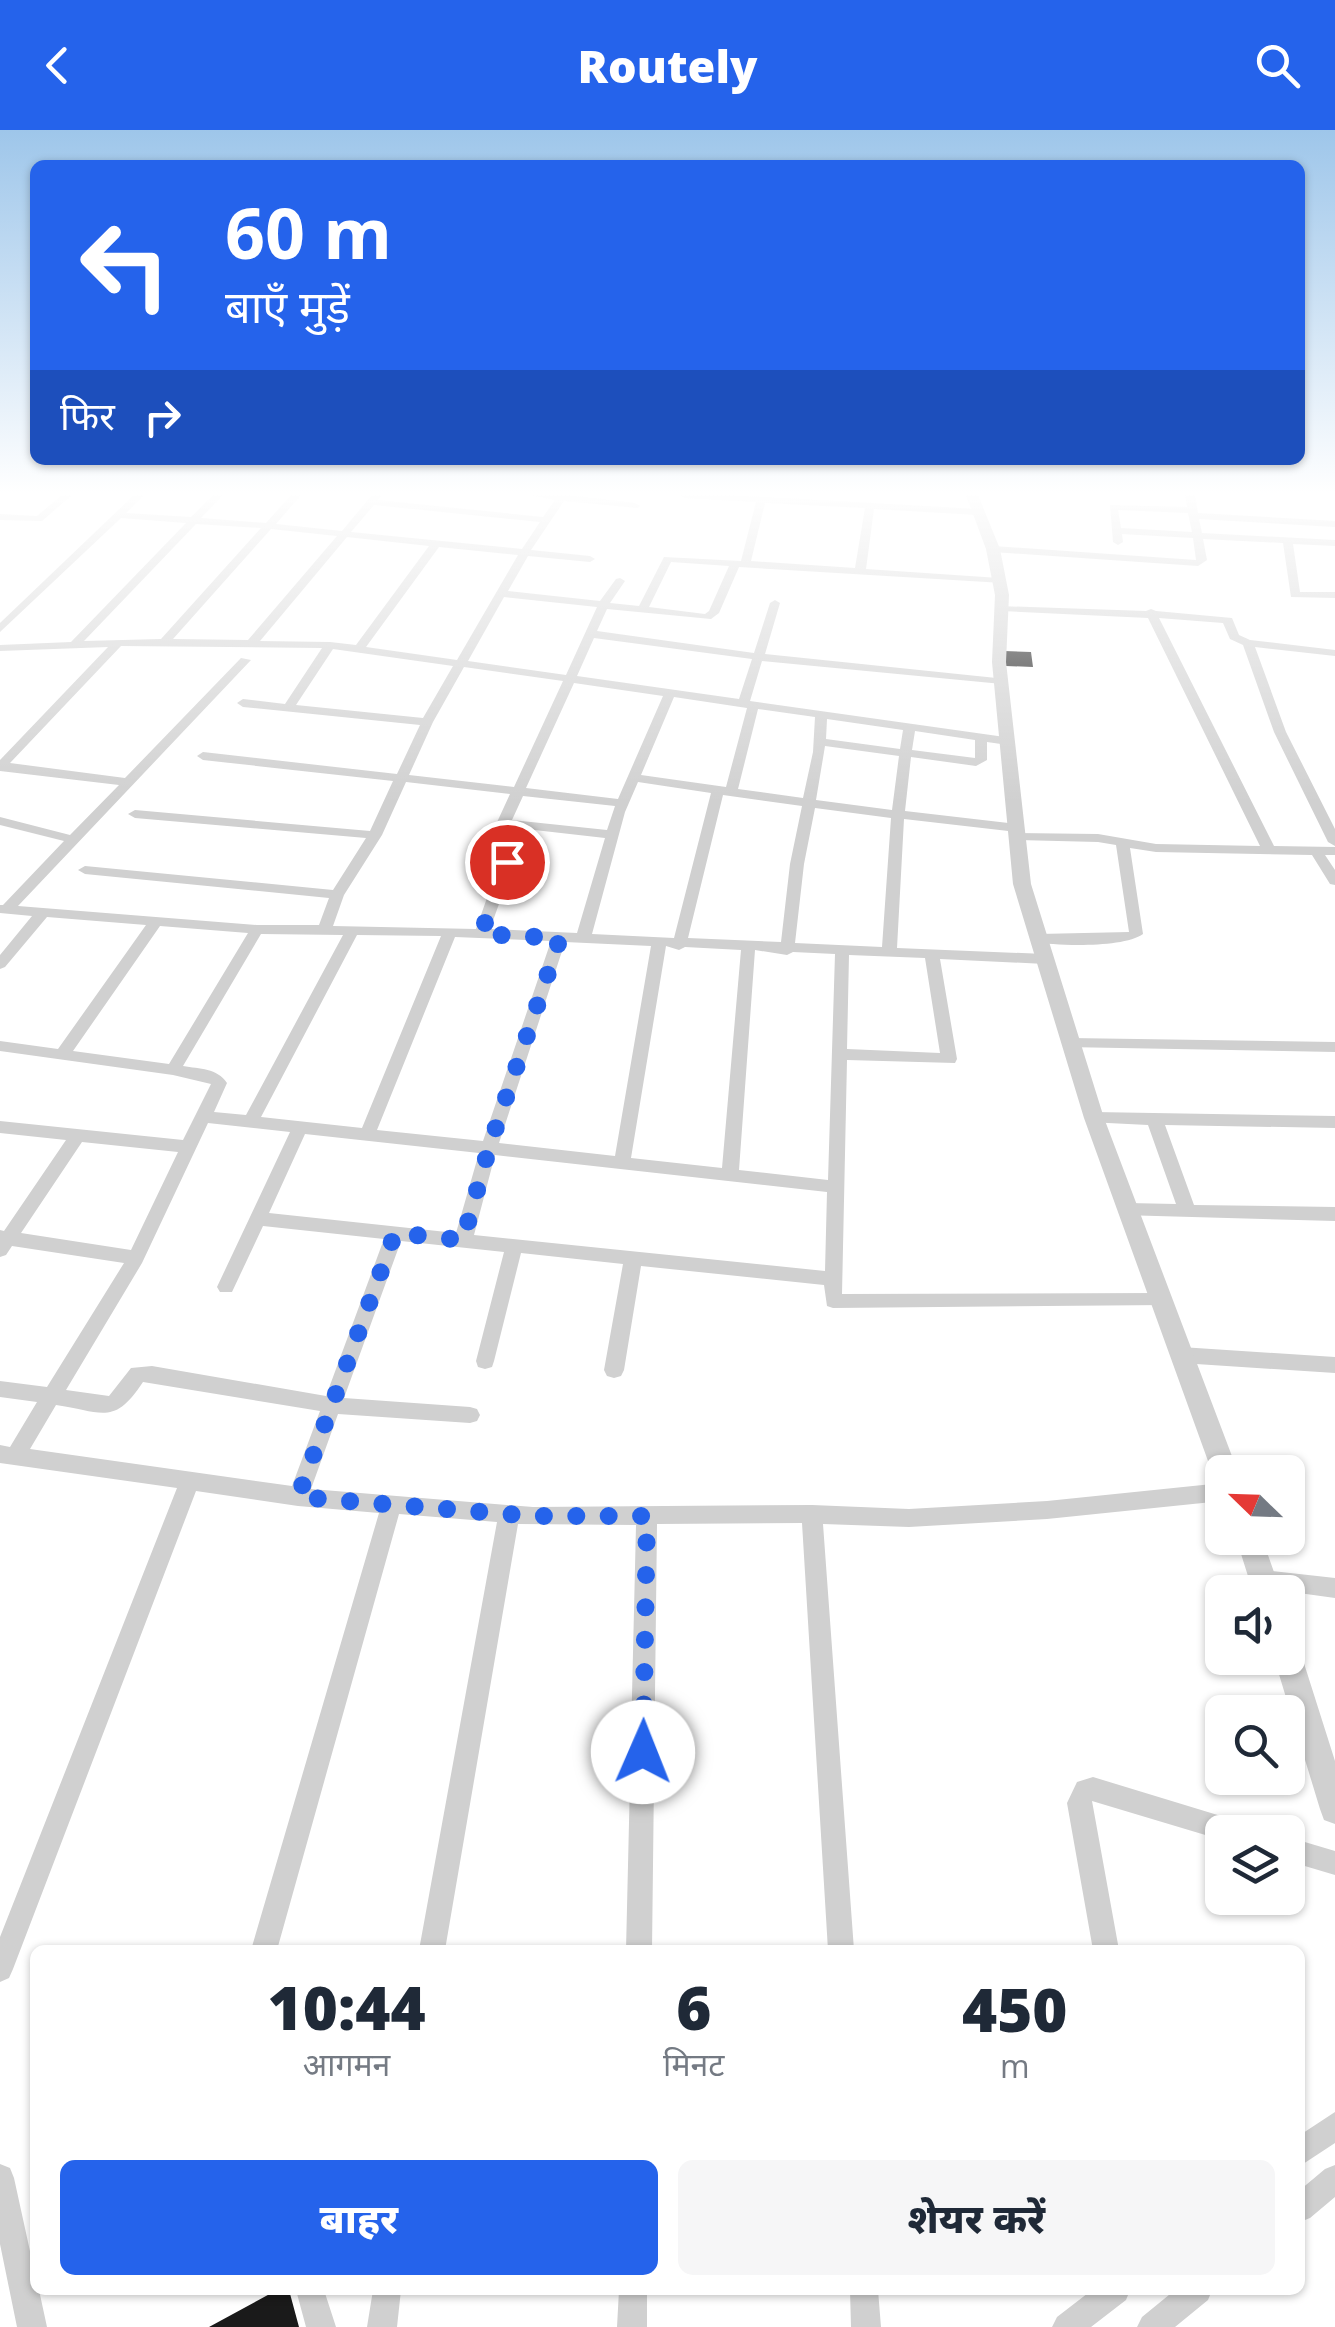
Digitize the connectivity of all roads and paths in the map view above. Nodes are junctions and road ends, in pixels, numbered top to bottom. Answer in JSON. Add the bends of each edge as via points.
{"nodes":[{"id":1,"x":33,"y":598,"type":"edge"},
{"id":2,"x":120,"y":598,"type":"edge"},
{"id":3,"x":204,"y":598,"type":"edge"},
{"id":4,"x":291,"y":598,"type":"edge"},
{"id":5,"x":397,"y":598,"type":"edge"},
{"id":6,"x":500,"y":598,"type":"edge"},
{"id":7,"x":538,"y":598,"type":"edge"},
{"id":8,"x":609,"y":598,"type":"edge"},
{"id":9,"x":649,"y":598,"type":"edge"},
{"id":10,"x":722,"y":598,"type":"edge"},
{"id":11,"x":1001,"y":598,"type":"edge"},
{"id":12,"x":604,"y":604,"type":"junction"},
{"id":13,"x":775,"y":604,"type":"dead end"},
{"id":14,"x":1002,"y":608,"type":"junction"},
{"id":15,"x":643,"y":609,"type":"junction"},
{"id":16,"x":1151,"y":612,"type":"junction"},
{"id":17,"x":0,"y":629,"type":"edge"},
{"id":18,"x":591,"y":634,"type":"junction"},
{"id":19,"x":119,"y":642,"type":"junction"},
{"id":20,"x":164,"y":642,"type":"junction"},
{"id":21,"x":1248,"y":642,"type":"junction"},
{"id":22,"x":75,"y":644,"type":"junction"},
{"id":23,"x":251,"y":644,"type":"junction"},
{"id":24,"x":330,"y":645,"type":"junction"},
{"id":25,"x":0,"y":648,"type":"edge"},
{"id":26,"x":359,"y":649,"type":"junction"},
{"id":27,"x":1335,"y":652,"type":"edge"},
{"id":28,"x":761,"y":657,"type":"junction"},
{"id":29,"x":245,"y":660,"type":"dead end"},
{"id":30,"x":462,"y":662,"type":"junction"},
{"id":31,"x":572,"y":678,"type":"junction"},
{"id":32,"x":1002,"y":681,"type":"junction"},
{"id":33,"x":670,"y":694,"type":"junction"},
{"id":34,"x":243,"y":704,"type":"dead end"},
{"id":35,"x":748,"y":706,"type":"junction"},
{"id":36,"x":288,"y":708,"type":"junction"},
{"id":37,"x":821,"y":716,"type":"junction"},
{"id":38,"x":427,"y":722,"type":"junction"},
{"id":39,"x":909,"y":728,"type":"junction"},
{"id":40,"x":982,"y":737,"type":"junction"},
{"id":41,"x":1008,"y":740,"type":"junction"},
{"id":42,"x":820,"y":742,"type":"junction"},
{"id":43,"x":0,"y":744,"type":"edge"},
{"id":44,"x":21,"y":747,"type":"junction"},
{"id":45,"x":906,"y":754,"type":"junction"},
{"id":46,"x":203,"y":756,"type":"dead end"},
{"id":47,"x":0,"y":766,"type":"edge"},
{"id":48,"x":401,"y":776,"type":"junction"},
{"id":49,"x":634,"y":778,"type":"junction"},
{"id":50,"x":129,"y":782,"type":"junction"},
{"id":51,"x":519,"y":791,"type":"junction"},
{"id":52,"x":725,"y":791,"type":"junction"},
{"id":53,"x":623,"y":802,"type":"junction"},
{"id":54,"x":809,"y":803,"type":"junction"},
{"id":55,"x":135,"y":814,"type":"dead end"},
{"id":56,"x":898,"y":815,"type":"junction"},
{"id":57,"x":0,"y":821,"type":"edge"},
{"id":58,"x":504,"y":823,"type":"junction"},
{"id":59,"x":1018,"y":832,"type":"junction"},
{"id":60,"x":612,"y":835,"type":"junction"},
{"id":61,"x":375,"y":836,"type":"junction"},
{"id":62,"x":74,"y":840,"type":"junction"},
{"id":63,"x":1335,"y":842,"type":"edge"},
{"id":64,"x":1123,"y":844,"type":"junction"},
{"id":65,"x":1269,"y":850,"type":"junction"},
{"id":66,"x":1316,"y":851,"type":"junction"},
{"id":67,"x":1335,"y":851,"type":"edge"},
{"id":68,"x":85,"y":870,"type":"dead end"},
{"id":69,"x":1335,"y":881,"type":"edge"},
{"id":70,"x":337,"y":896,"type":"junction"},
{"id":71,"x":3,"y":909,"type":"edge"},
{"id":72,"x":44,"y":911,"type":"junction"},
{"id":73,"x":156,"y":921,"type":"junction"},
{"id":74,"x":257,"y":930,"type":"junction"},
{"id":75,"x":324,"y":930,"type":"junction"},
{"id":76,"x":352,"y":931,"type":"junction"},
{"id":77,"x":450,"y":932,"type":"junction"},
{"id":78,"x":481,"y":934,"type":"junction"},
{"id":79,"x":560,"y":938,"type":"junction"},
{"id":80,"x":583,"y":939,"type":"junction"},
{"id":81,"x":1038,"y":939,"type":"junction"},
{"id":82,"x":659,"y":944,"type":"junction"},
{"id":83,"x":679,"y":945,"type":"junction"},
{"id":84,"x":748,"y":948,"type":"junction"},
{"id":85,"x":788,"y":950,"type":"junction"},
{"id":86,"x":842,"y":952,"type":"junction"},
{"id":87,"x":889,"y":953,"type":"junction"},
{"id":88,"x":932,"y":955,"type":"junction"},
{"id":89,"x":1044,"y":959,"type":"junction"},
{"id":90,"x":0,"y":964,"type":"edge"},
{"id":91,"x":1070,"y":1043,"type":"junction"},
{"id":92,"x":0,"y":1046,"type":"edge"},
{"id":93,"x":1335,"y":1048,"type":"edge"},
{"id":94,"x":841,"y":1054,"type":"junction"},
{"id":95,"x":62,"y":1055,"type":"junction"},
{"id":96,"x":173,"y":1070,"type":"junction"},
{"id":97,"x":201,"y":1116,"type":"junction"},
{"id":98,"x":1094,"y":1118,"type":"junction"},
{"id":99,"x":1154,"y":1120,"type":"junction"},
{"id":100,"x":250,"y":1122,"type":"junction"},
{"id":101,"x":1335,"y":1122,"type":"edge"},
{"id":102,"x":0,"y":1127,"type":"edge"},
{"id":103,"x":300,"y":1128,"type":"junction"},
{"id":104,"x":78,"y":1135,"type":"junction"},
{"id":105,"x":367,"y":1135,"type":"junction"},
{"id":106,"x":188,"y":1147,"type":"junction"},
{"id":107,"x":489,"y":1148,"type":"junction"},
{"id":108,"x":622,"y":1163,"type":"junction"},
{"id":109,"x":730,"y":1175,"type":"junction"},
{"id":110,"x":836,"y":1187,"type":"junction"},
{"id":111,"x":1127,"y":1210,"type":"junction"},
{"id":112,"x":1187,"y":1210,"type":"junction"},
{"id":113,"x":1335,"y":1214,"type":"edge"},
{"id":114,"x":258,"y":1219,"type":"junction"},
{"id":115,"x":395,"y":1233,"type":"junction"},
{"id":116,"x":463,"y":1240,"type":"junction"},
{"id":117,"x":3,"y":1242,"type":"edge"},
{"id":118,"x":514,"y":1246,"type":"junction"},
{"id":119,"x":136,"y":1258,"type":"junction"},
{"id":120,"x":633,"y":1258,"type":"junction"},
{"id":121,"x":832,"y":1280,"type":"junction"},
{"id":122,"x":226,"y":1287,"type":"dead end"},
{"id":123,"x":1160,"y":1300,"type":"junction"},
{"id":124,"x":1181,"y":1355,"type":"junction"},
{"id":125,"x":485,"y":1361,"type":"dead end"},
{"id":126,"x":1335,"y":1365,"type":"edge"},
{"id":127,"x":614,"y":1370,"type":"dead end"},
{"id":128,"x":0,"y":1389,"type":"edge"},
{"id":129,"x":53,"y":1397,"type":"junction"},
{"id":130,"x":332,"y":1405,"type":"junction"},
{"id":131,"x":470,"y":1415,"type":"dead end"},
{"id":132,"x":8,"y":1455,"type":"edge"},
{"id":133,"x":1219,"y":1455,"type":"edge"},
{"id":134,"x":190,"y":1481,"type":"junction"},
{"id":135,"x":1205,"y":1494,"type":"edge"},
{"id":136,"x":298,"y":1497,"type":"junction"},
{"id":137,"x":391,"y":1505,"type":"junction"},
{"id":138,"x":509,"y":1514,"type":"junction"},
{"id":139,"x":812,"y":1514,"type":"junction"},
{"id":140,"x":647,"y":1516,"type":"junction"},
{"id":141,"x":1305,"y":1587,"type":"edge"},
{"id":142,"x":1335,"y":1588,"type":"edge"},
{"id":143,"x":1294,"y":1675,"type":"edge"},
{"id":144,"x":1335,"y":1808,"type":"edge"},
{"id":145,"x":1205,"y":1824,"type":"edge"},
{"id":146,"x":1305,"y":1853,"type":"edge"},
{"id":147,"x":1335,"y":1863,"type":"edge"},
{"id":148,"x":265,"y":1945,"type":"edge"},
{"id":149,"x":433,"y":1945,"type":"edge"},
{"id":150,"x":639,"y":1945,"type":"edge"},
{"id":151,"x":841,"y":1945,"type":"edge"},
{"id":152,"x":1105,"y":1945,"type":"edge"},
{"id":153,"x":0,"y":1969,"type":"edge"},
{"id":154,"x":1335,"y":2126,"type":"edge"},
{"id":155,"x":1305,"y":2148,"type":"edge"},
{"id":156,"x":0,"y":2178,"type":"edge"},
{"id":157,"x":1335,"y":2179,"type":"edge"},
{"id":158,"x":1305,"y":2204,"type":"edge"},
{"id":159,"x":311,"y":2295,"type":"edge"},
{"id":160,"x":386,"y":2295,"type":"edge"},
{"id":161,"x":633,"y":2295,"type":"edge"},
{"id":162,"x":864,"y":2295,"type":"edge"},
{"id":163,"x":1109,"y":2295,"type":"edge"},
{"id":164,"x":1192,"y":2295,"type":"edge"},
{"id":165,"x":32,"y":2327,"type":"edge"},
{"id":166,"x":320,"y":2327,"type":"edge"},
{"id":167,"x":382,"y":2327,"type":"edge"},
{"id":168,"x":632,"y":2327,"type":"edge"},
{"id":169,"x":866,"y":2327,"type":"edge"},
{"id":170,"x":1067,"y":2327,"type":"edge"},
{"id":171,"x":1152,"y":2327,"type":"edge"}],
"edges":[{"from":1,"to":17,"type":"street"},
{"from":2,"to":22,"type":"street"},
{"from":3,"to":20,"type":"street"},
{"from":4,"to":23,"type":"street"},
{"from":5,"to":26,"type":"street"},
{"from":6,"to":30,"type":"street"},
{"from":7,"to":12,"type":"street"},
{"from":8,"to":12,"type":"street"},
{"from":9,"to":15,"type":"street"},
{"from":10,"to":15,"type":"street","via":[[712,616]]},
{"from":11,"to":14,"type":"street"},
{"from":12,"to":15,"type":"street"},
{"from":12,"to":18,"type":"street"},
{"from":13,"to":28,"type":"street"},
{"from":14,"to":16,"type":"street"},
{"from":14,"to":32,"type":"street"},
{"from":16,"to":21,"type":"street","via":[[1228,620],[1234,637]]},
{"from":16,"to":65,"type":"street"},
{"from":18,"to":28,"type":"street"},
{"from":18,"to":31,"type":"street"},
{"from":19,"to":20,"type":"street"},
{"from":19,"to":22,"type":"street"},
{"from":19,"to":44,"type":"street"},
{"from":20,"to":23,"type":"street"},
{"from":21,"to":27,"type":"street"},
{"from":21,"to":63,"type":"street","via":[[1280,732]]},
{"from":22,"to":25,"type":"street"},
{"from":23,"to":24,"type":"street"},
{"from":24,"to":26,"type":"street"},
{"from":24,"to":36,"type":"street"},
{"from":26,"to":30,"type":"street"},
{"from":28,"to":32,"type":"street"},
{"from":28,"to":35,"type":"street"},
{"from":29,"to":50,"type":"street"},
{"from":30,"to":31,"type":"street"},
{"from":30,"to":38,"type":"street"},
{"from":31,"to":33,"type":"street"},
{"from":31,"to":51,"type":"street"},
{"from":32,"to":41,"type":"street"},
{"from":33,"to":35,"type":"street"},
{"from":33,"to":49,"type":"street"},
{"from":34,"to":36,"type":"street"},
{"from":35,"to":37,"type":"street"},
{"from":35,"to":52,"type":"street"},
{"from":36,"to":38,"type":"street"},
{"from":37,"to":39,"type":"street"},
{"from":37,"to":42,"type":"street"},
{"from":38,"to":48,"type":"street"},
{"from":39,"to":40,"type":"street"},
{"from":39,"to":45,"type":"street"},
{"from":40,"to":41,"type":"street"},
{"from":40,"to":45,"type":"street","via":[[980,762]]},
{"from":41,"to":59,"type":"street"},
{"from":42,"to":45,"type":"street"},
{"from":42,"to":54,"type":"street"},
{"from":43,"to":44,"type":"street"},
{"from":44,"to":47,"type":"street"},
{"from":45,"to":56,"type":"street"},
{"from":46,"to":48,"type":"street"},
{"from":47,"to":50,"type":"street"},
{"from":48,"to":51,"type":"street"},
{"from":48,"to":61,"type":"street"},
{"from":49,"to":52,"type":"street"},
{"from":49,"to":53,"type":"street"},
{"from":50,"to":62,"type":"street"},
{"from":51,"to":53,"type":"street"},
{"from":51,"to":58,"type":"street"},
{"from":52,"to":54,"type":"street"},
{"from":52,"to":83,"type":"street"},
{"from":53,"to":60,"type":"street"},
{"from":54,"to":56,"type":"street"},
{"from":54,"to":85,"type":"street"},
{"from":55,"to":61,"type":"street"},
{"from":56,"to":59,"type":"street"},
{"from":56,"to":87,"type":"street"},
{"from":57,"to":62,"type":"street"},
{"from":58,"to":60,"type":"street"},
{"from":58,"to":78,"type":"street","via":[[488,856],[507,862]]},
{"from":59,"to":64,"type":"street"},
{"from":59,"to":81,"type":"street","via":[[1022,884]]},
{"from":60,"to":80,"type":"street"},
{"from":61,"to":70,"type":"street"},
{"from":62,"to":71,"type":"street"},
{"from":64,"to":65,"type":"street"},
{"from":64,"to":81,"type":"street","via":[[1136,934]]},
{"from":65,"to":66,"type":"street"},
{"from":66,"to":67,"type":"street"},
{"from":66,"to":69,"type":"street"},
{"from":68,"to":70,"type":"street"},
{"from":70,"to":75,"type":"street"},
{"from":71,"to":72,"type":"street"},
{"from":72,"to":73,"type":"street"},
{"from":72,"to":90,"type":"street"},
{"from":73,"to":74,"type":"street"},
{"from":73,"to":95,"type":"street"},
{"from":74,"to":75,"type":"street"},
{"from":74,"to":96,"type":"street"},
{"from":75,"to":76,"type":"street"},
{"from":76,"to":77,"type":"street"},
{"from":76,"to":100,"type":"street"},
{"from":77,"to":78,"type":"street"},
{"from":77,"to":105,"type":"street"},
{"from":78,"to":79,"type":"street"},
{"from":79,"to":80,"type":"street"},
{"from":79,"to":107,"type":"street"},
{"from":80,"to":82,"type":"street"},
{"from":81,"to":89,"type":"street"},
{"from":82,"to":83,"type":"street"},
{"from":82,"to":108,"type":"street"},
{"from":83,"to":84,"type":"street"},
{"from":84,"to":85,"type":"street"},
{"from":84,"to":109,"type":"street"},
{"from":85,"to":86,"type":"street"},
{"from":86,"to":87,"type":"street"},
{"from":86,"to":94,"type":"street"},
{"from":87,"to":88,"type":"street"},
{"from":88,"to":89,"type":"street"},
{"from":88,"to":94,"type":"street","via":[[949,1059]]},
{"from":89,"to":91,"type":"street"},
{"from":91,"to":93,"type":"street"},
{"from":91,"to":98,"type":"street"},
{"from":92,"to":95,"type":"street"},
{"from":94,"to":110,"type":"street"},
{"from":95,"to":96,"type":"street"},
{"from":96,"to":97,"type":"street","via":[[218,1079]]},
{"from":97,"to":100,"type":"street"},
{"from":97,"to":106,"type":"street"},
{"from":98,"to":99,"type":"street"},
{"from":98,"to":111,"type":"street"},
{"from":99,"to":101,"type":"street"},
{"from":99,"to":112,"type":"street"},
{"from":100,"to":103,"type":"street"},
{"from":102,"to":104,"type":"street"},
{"from":103,"to":105,"type":"street"},
{"from":103,"to":114,"type":"street"},
{"from":104,"to":106,"type":"street"},
{"from":104,"to":117,"type":"street"},
{"from":105,"to":107,"type":"street"},
{"from":106,"to":119,"type":"street"},
{"from":107,"to":108,"type":"street"},
{"from":107,"to":116,"type":"street"},
{"from":108,"to":109,"type":"street"},
{"from":109,"to":110,"type":"street"},
{"from":110,"to":121,"type":"street"},
{"from":111,"to":112,"type":"street"},
{"from":111,"to":123,"type":"street"},
{"from":112,"to":113,"type":"street"},
{"from":114,"to":115,"type":"street"},
{"from":114,"to":122,"type":"street"},
{"from":115,"to":116,"type":"street"},
{"from":115,"to":130,"type":"street"},
{"from":116,"to":118,"type":"street"},
{"from":117,"to":119,"type":"street"},
{"from":118,"to":120,"type":"street"},
{"from":118,"to":125,"type":"street"},
{"from":119,"to":129,"type":"street"},
{"from":120,"to":121,"type":"street"},
{"from":120,"to":127,"type":"street"},
{"from":121,"to":123,"type":"street","via":[[834,1301]]},
{"from":123,"to":124,"type":"street"},
{"from":124,"to":126,"type":"street"},
{"from":124,"to":133,"type":"street"},
{"from":128,"to":129,"type":"street"},
{"from":129,"to":130,"type":"street","via":[[112,1405],[138,1374],[152,1374]]},
{"from":129,"to":132,"type":"street"},
{"from":130,"to":131,"type":"street"},
{"from":130,"to":136,"type":"street"},
{"from":132,"to":134,"type":"street"},
{"from":134,"to":136,"type":"street"},
{"from":134,"to":153,"type":"street"},
{"from":135,"to":139,"type":"street","via":[[970,1515]]},
{"from":136,"to":137,"type":"street"},
{"from":137,"to":138,"type":"street"},
{"from":137,"to":148,"type":"street"},
{"from":138,"to":140,"type":"street"},
{"from":138,"to":149,"type":"street"},
{"from":139,"to":140,"type":"street"},
{"from":139,"to":151,"type":"street"},
{"from":140,"to":150,"type":"street"},
{"from":141,"to":142,"type":"street"},
{"from":143,"to":144,"type":"street"},
{"from":145,"to":152,"type":"street","via":[[1084,1790],[1079,1803]]},
{"from":146,"to":147,"type":"street"},
{"from":154,"to":155,"type":"street"},
{"from":156,"to":165,"type":"street"},
{"from":157,"to":158,"type":"street"},
{"from":159,"to":166,"type":"street"},
{"from":160,"to":167,"type":"street"},
{"from":161,"to":168,"type":"street"},
{"from":162,"to":169,"type":"street"},
{"from":163,"to":170,"type":"street"},
{"from":164,"to":171,"type":"street"}]}
